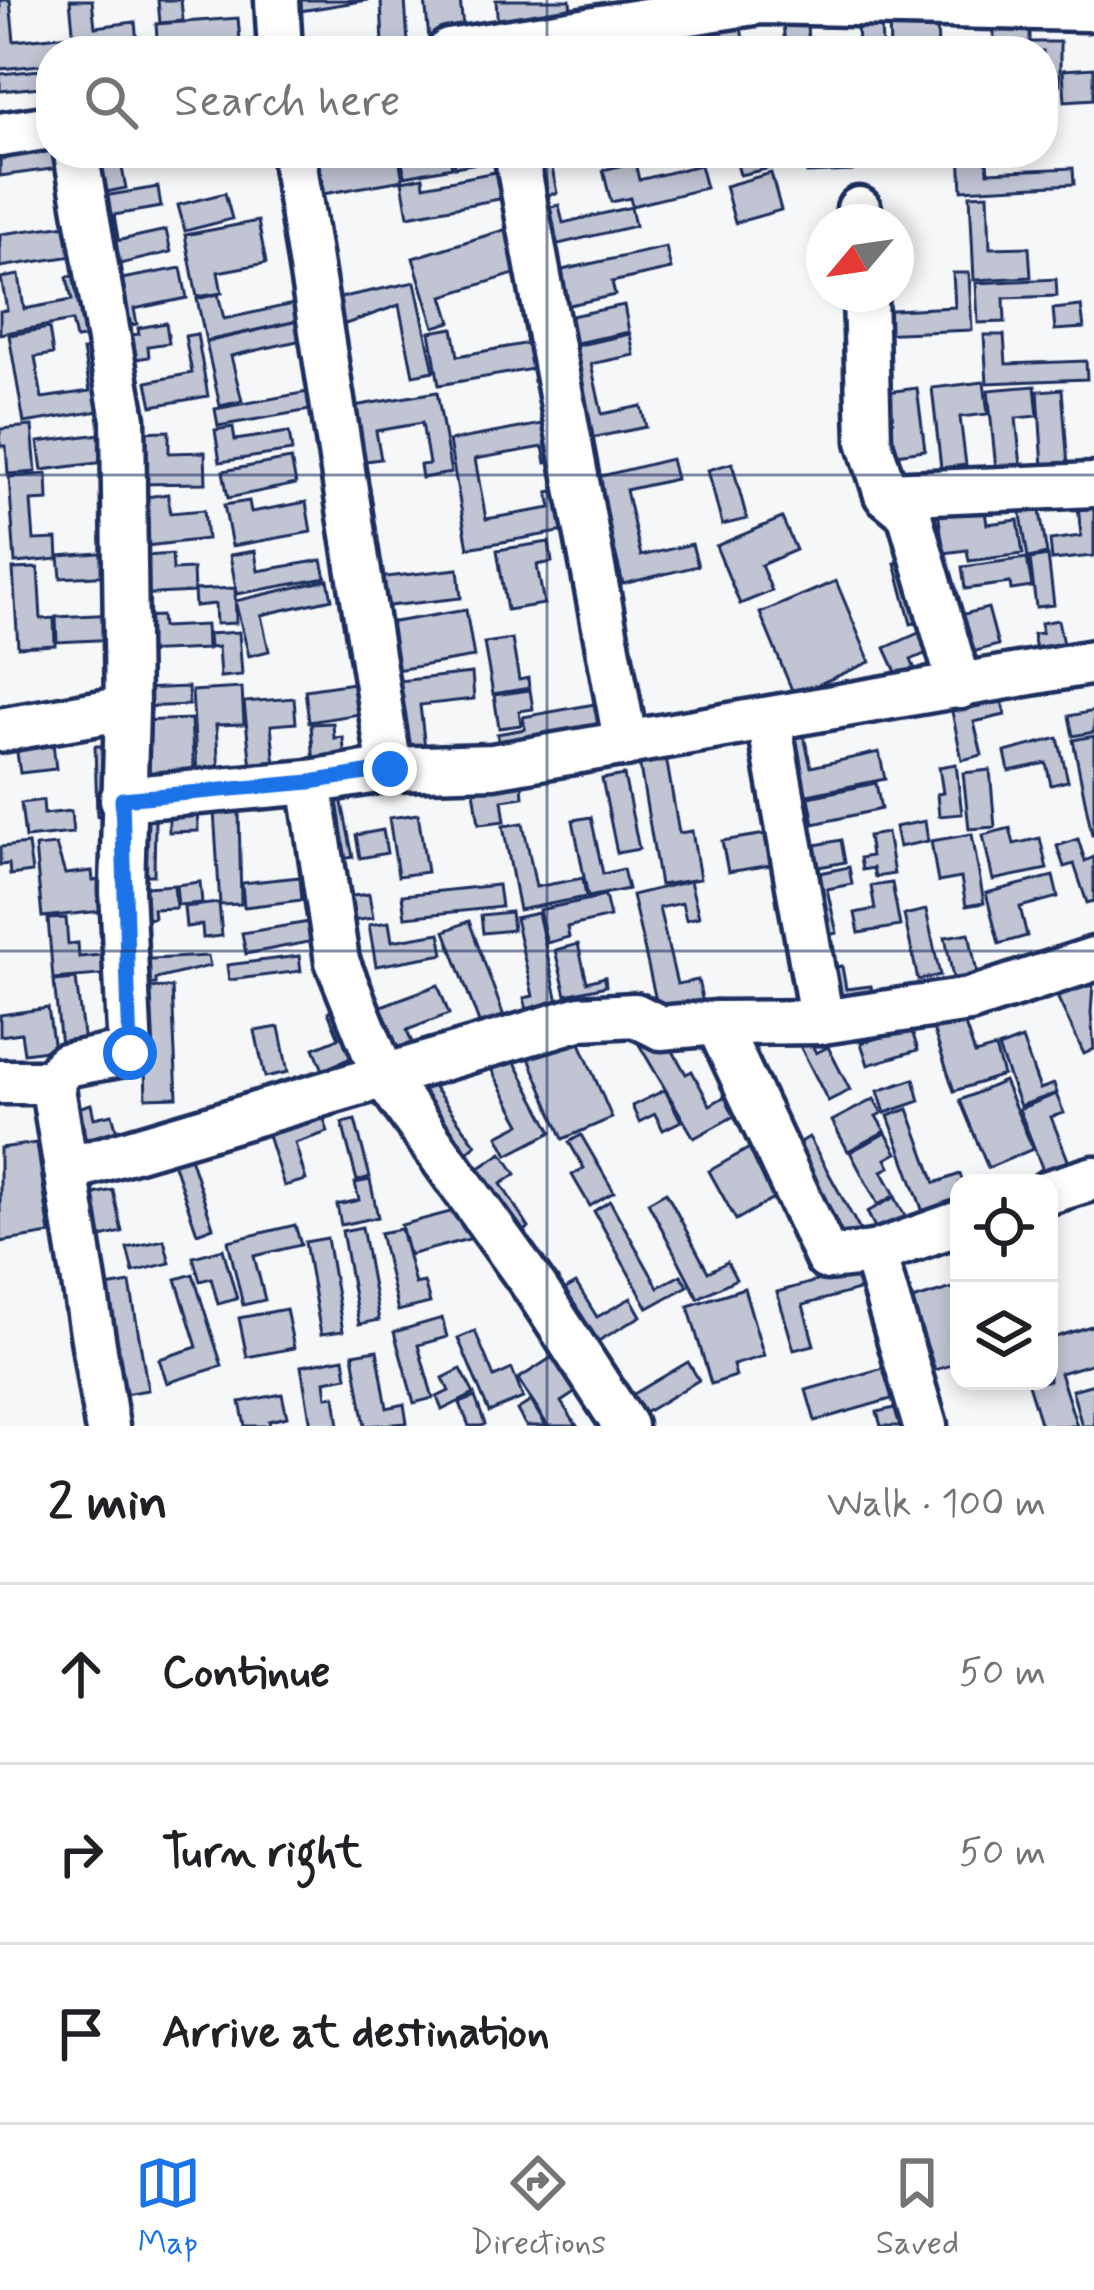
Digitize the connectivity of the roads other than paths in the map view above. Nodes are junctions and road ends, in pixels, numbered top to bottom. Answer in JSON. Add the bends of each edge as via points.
{"nodes":[{"id":1,"x":277,"y":0,"type":"edge"},
{"id":2,"x":1088,"y":12,"type":"edge"},
{"id":3,"x":279,"y":36,"type":"edge"},
{"id":4,"x":557,"y":36,"type":"edge"},
{"id":5,"x":36,"y":129,"type":"edge"},
{"id":6,"x":0,"y":135,"type":"edge"},
{"id":7,"x":79,"y":168,"type":"edge"},
{"id":8,"x":295,"y":168,"type":"edge"},
{"id":9,"x":519,"y":168,"type":"edge"},
{"id":10,"x":865,"y":312,"type":"edge"},
{"id":11,"x":1094,"y":485,"type":"edge"},
{"id":12,"x":886,"y":494,"type":"junction"},
{"id":13,"x":1094,"y":662,"type":"edge"},
{"id":14,"x":960,"y":687,"type":"junction"},
{"id":15,"x":127,"y":708,"type":"junction"},
{"id":16,"x":769,"y":722,"type":"junction"},
{"id":17,"x":0,"y":730,"type":"edge"},
{"id":18,"x":626,"y":745,"type":"junction"},
{"id":19,"x":390,"y":769,"type":"junction"},
{"id":20,"x":310,"y":782,"type":"junction"},
{"id":21,"x":122,"y":799,"type":"junction"},
{"id":22,"x":1094,"y":959,"type":"edge"},
{"id":23,"x":822,"y":1022,"type":"junction"},
{"id":24,"x":717,"y":1023,"type":"junction"},
{"id":25,"x":383,"y":1075,"type":"junction"},
{"id":26,"x":0,"y":1082,"type":"edge"},
{"id":27,"x":52,"y":1082,"type":"junction"},
{"id":28,"x":66,"y":1170,"type":"junction"},
{"id":29,"x":1094,"y":1178,"type":"edge"},
{"id":30,"x":1058,"y":1189,"type":"edge"},
{"id":31,"x":950,"y":1226,"type":"edge"},
{"id":32,"x":874,"y":1253,"type":"junction"},
{"id":33,"x":107,"y":1426,"type":"edge"},
{"id":34,"x":625,"y":1426,"type":"edge"},
{"id":35,"x":925,"y":1426,"type":"edge"}],
"edges":[{"from":1,"to":3,"type":"street"},
{"from":2,"to":4,"type":"street","via":[[760,2]]},
{"from":5,"to":6,"type":"street"},
{"from":7,"to":15,"type":"street","via":[[123,418]]},
{"from":8,"to":19,"type":"street"},
{"from":9,"to":18,"type":"street"},
{"from":10,"to":12,"type":"street","via":[[869,441]]},
{"from":11,"to":12,"type":"street"},
{"from":12,"to":14,"type":"street","via":[[909,513]]},
{"from":13,"to":14,"type":"street"},
{"from":14,"to":16,"type":"street"},
{"from":15,"to":17,"type":"street"},
{"from":15,"to":21,"type":"street"},
{"from":16,"to":18,"type":"street"},
{"from":16,"to":23,"type":"street"},
{"from":18,"to":19,"type":"street","via":[[494,766]]},
{"from":19,"to":20,"type":"street"},
{"from":20,"to":21,"type":"street"},
{"from":20,"to":25,"type":"street","via":[[337,961]]},
{"from":21,"to":27,"type":"street","via":[[130,1053],[65,1065]]},
{"from":22,"to":23,"type":"street","via":[[969,1000]]},
{"from":23,"to":24,"type":"street"},
{"from":24,"to":25,"type":"street","via":[[661,1028],[635,1016],[581,1018]]},
{"from":24,"to":32,"type":"street","via":[[827,1258]]},
{"from":25,"to":28,"type":"street"},
{"from":25,"to":34,"type":"street"},
{"from":26,"to":27,"type":"street"},
{"from":27,"to":28,"type":"street"},
{"from":28,"to":33,"type":"street"},
{"from":29,"to":30,"type":"street"},
{"from":31,"to":32,"type":"street"},
{"from":32,"to":35,"type":"street"}]}
